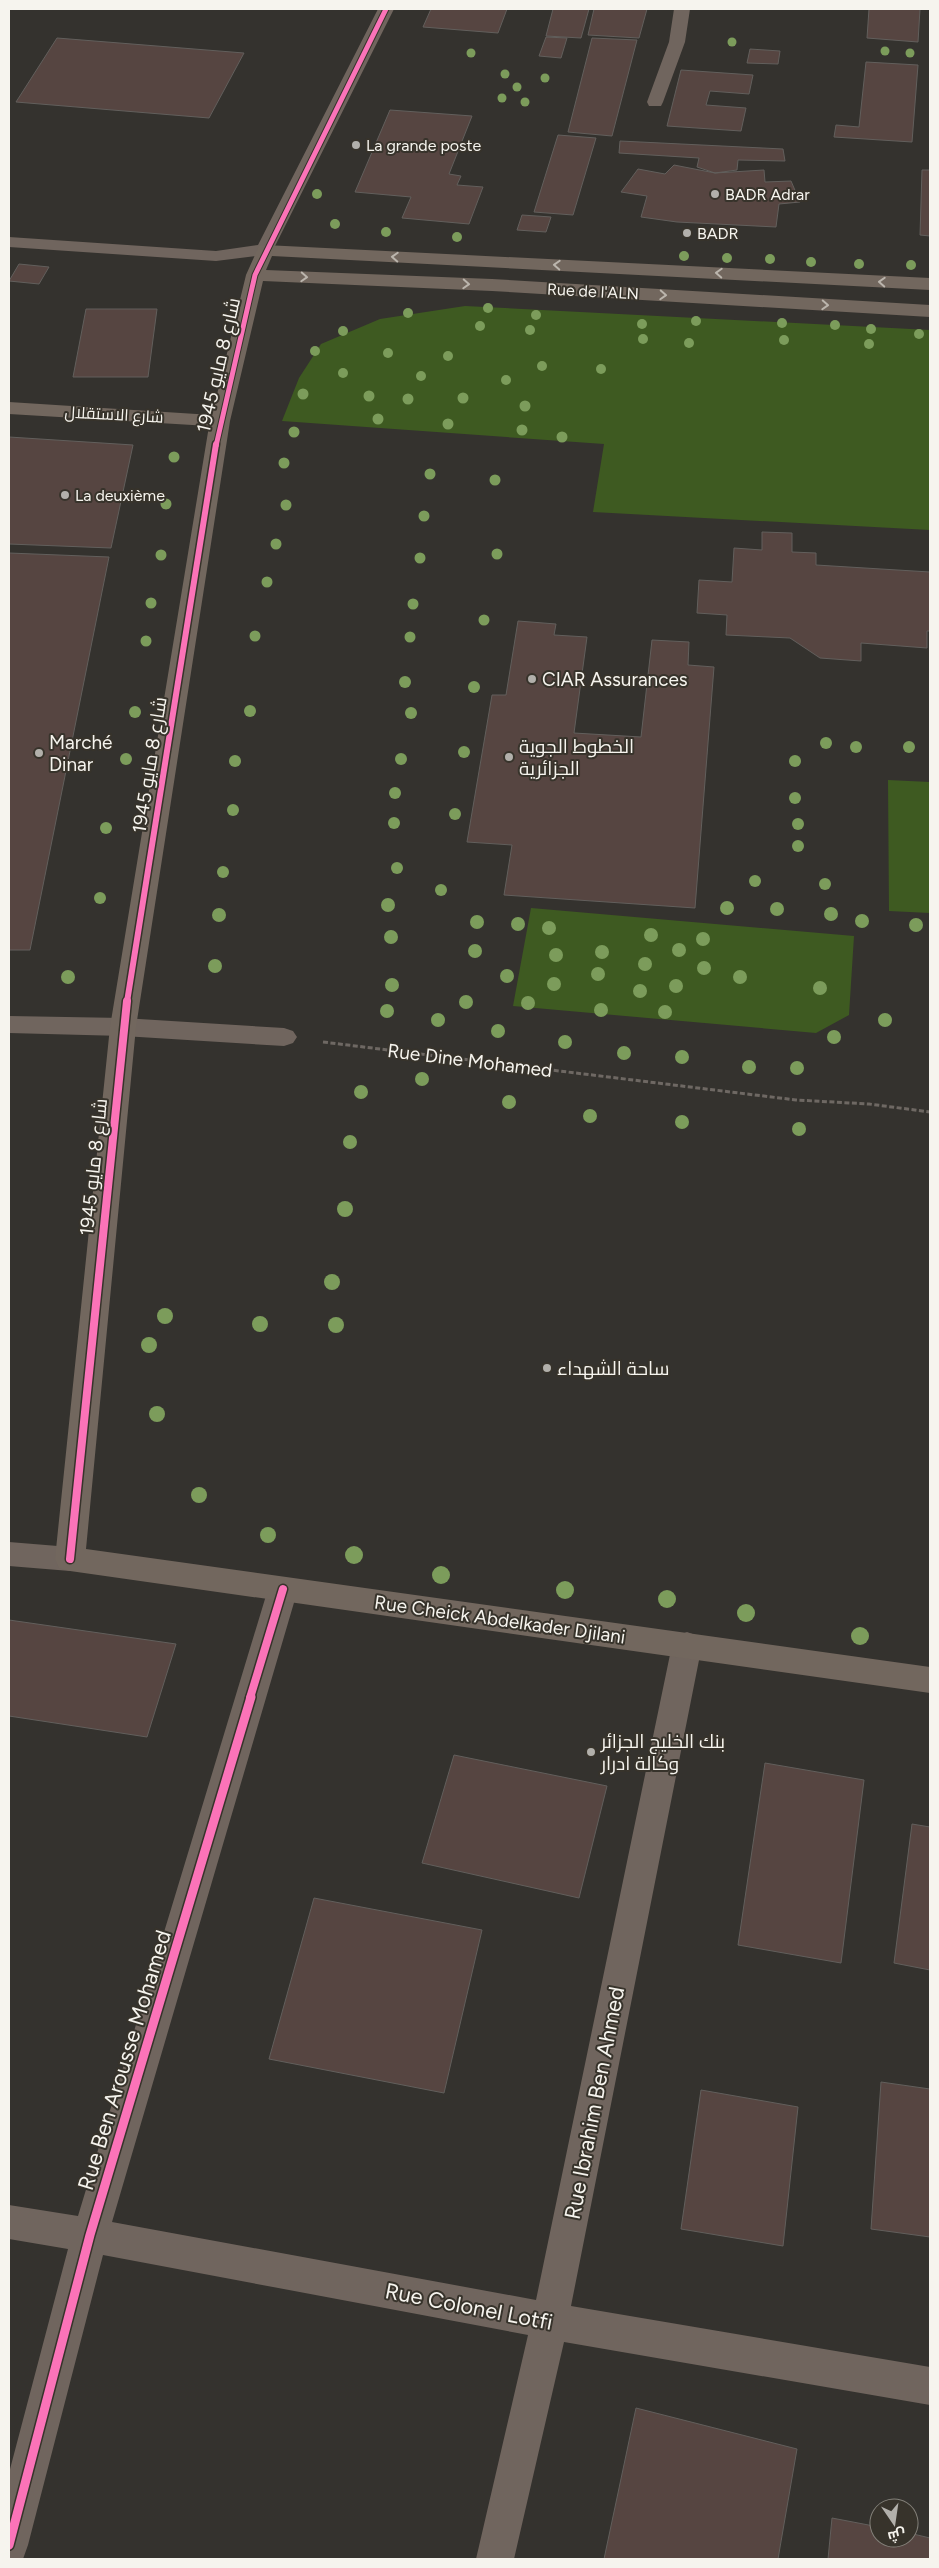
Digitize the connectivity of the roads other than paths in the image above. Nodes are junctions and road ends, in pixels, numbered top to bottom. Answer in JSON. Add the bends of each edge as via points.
{"nodes":[{"id":1,"x":386,"y":9,"type":"edge"},
{"id":2,"x":682,"y":9,"type":"edge"},
{"id":3,"x":655,"y":102,"type":"dead end"},
{"id":4,"x":9,"y":242,"type":"edge"},
{"id":5,"x":265,"y":250,"type":"junction"},
{"id":6,"x":216,"y":256,"type":"junction"},
{"id":7,"x":255,"y":274,"type":"junction"},
{"id":8,"x":930,"y":284,"type":"edge"},
{"id":9,"x":930,"y":311,"type":"edge"},
{"id":10,"x":9,"y":408,"type":"edge"},
{"id":11,"x":220,"y":420,"type":"junction"},
{"id":12,"x":9,"y":1024,"type":"edge"},
{"id":13,"x":123,"y":1027,"type":"junction"},
{"id":14,"x":284,"y":1037,"type":"road end"},
{"id":15,"x":9,"y":1554,"type":"edge"},
{"id":16,"x":70,"y":1559,"type":"junction"},
{"id":17,"x":283,"y":1589,"type":"junction"},
{"id":18,"x":687,"y":1646,"type":"junction"},
{"id":19,"x":930,"y":1680,"type":"edge"},
{"id":20,"x":9,"y":2222,"type":"edge"},
{"id":21,"x":90,"y":2235,"type":"junction"},
{"id":22,"x":550,"y":2321,"type":"junction"},
{"id":23,"x":930,"y":2386,"type":"edge"},
{"id":24,"x":9,"y":2545,"type":"edge"},
{"id":25,"x":495,"y":2559,"type":"edge"}],
"edges":[{"from":1,"to":5,"type":"street","name":"شارع 8 مايو 1945"},
{"from":2,"to":3,"type":"street","via":[[677,42]]},
{"from":4,"to":6,"type":"street"},
{"from":5,"to":6,"type":"street"},
{"from":5,"to":7,"type":"street","name":"شارع 8 مايو 1945"},
{"from":8,"to":5,"type":"street","name":"Rue de l'ALN","one_way":true},
{"from":6,"to":7,"type":"street"},
{"from":7,"to":9,"type":"street","name":"Rue de l'ALN","one_way":true},
{"from":7,"to":11,"type":"street","name":"شارع 8 مايو 1945"},
{"from":10,"to":11,"type":"street","name":"شارع الاستقلال"},
{"from":11,"to":13,"type":"street","name":"شارع 8 مايو 1945"},
{"from":12,"to":13,"type":"street"},
{"from":13,"to":14,"type":"street"},
{"from":13,"to":16,"type":"street","name":"شارع 8 مايو 1945"},
{"from":15,"to":16,"type":"street"},
{"from":16,"to":17,"type":"street","name":"Rue Cheick Abdelkader Djilani"},
{"from":17,"to":18,"type":"street","name":"Rue Cheick Abdelkader Djilani"},
{"from":17,"to":21,"type":"street","name":"Rue Ben Arousse Mohamed"},
{"from":18,"to":19,"type":"street","name":"Rue Cheick Abdelkader Djilani"},
{"from":18,"to":22,"type":"street","name":"Rue Ibrahim Ben Ahmed"},
{"from":20,"to":21,"type":"street","name":"Rue Colonel Lotfi"},
{"from":21,"to":22,"type":"street","name":"Rue Colonel Lotfi"},
{"from":21,"to":24,"type":"street","name":"Rue Ben Arousse Mohamed"},
{"from":22,"to":23,"type":"street","name":"Rue Colonel Lotfi"},
{"from":22,"to":25,"type":"street","name":"Rue Ibrahim Ben Ahmed"}]}
